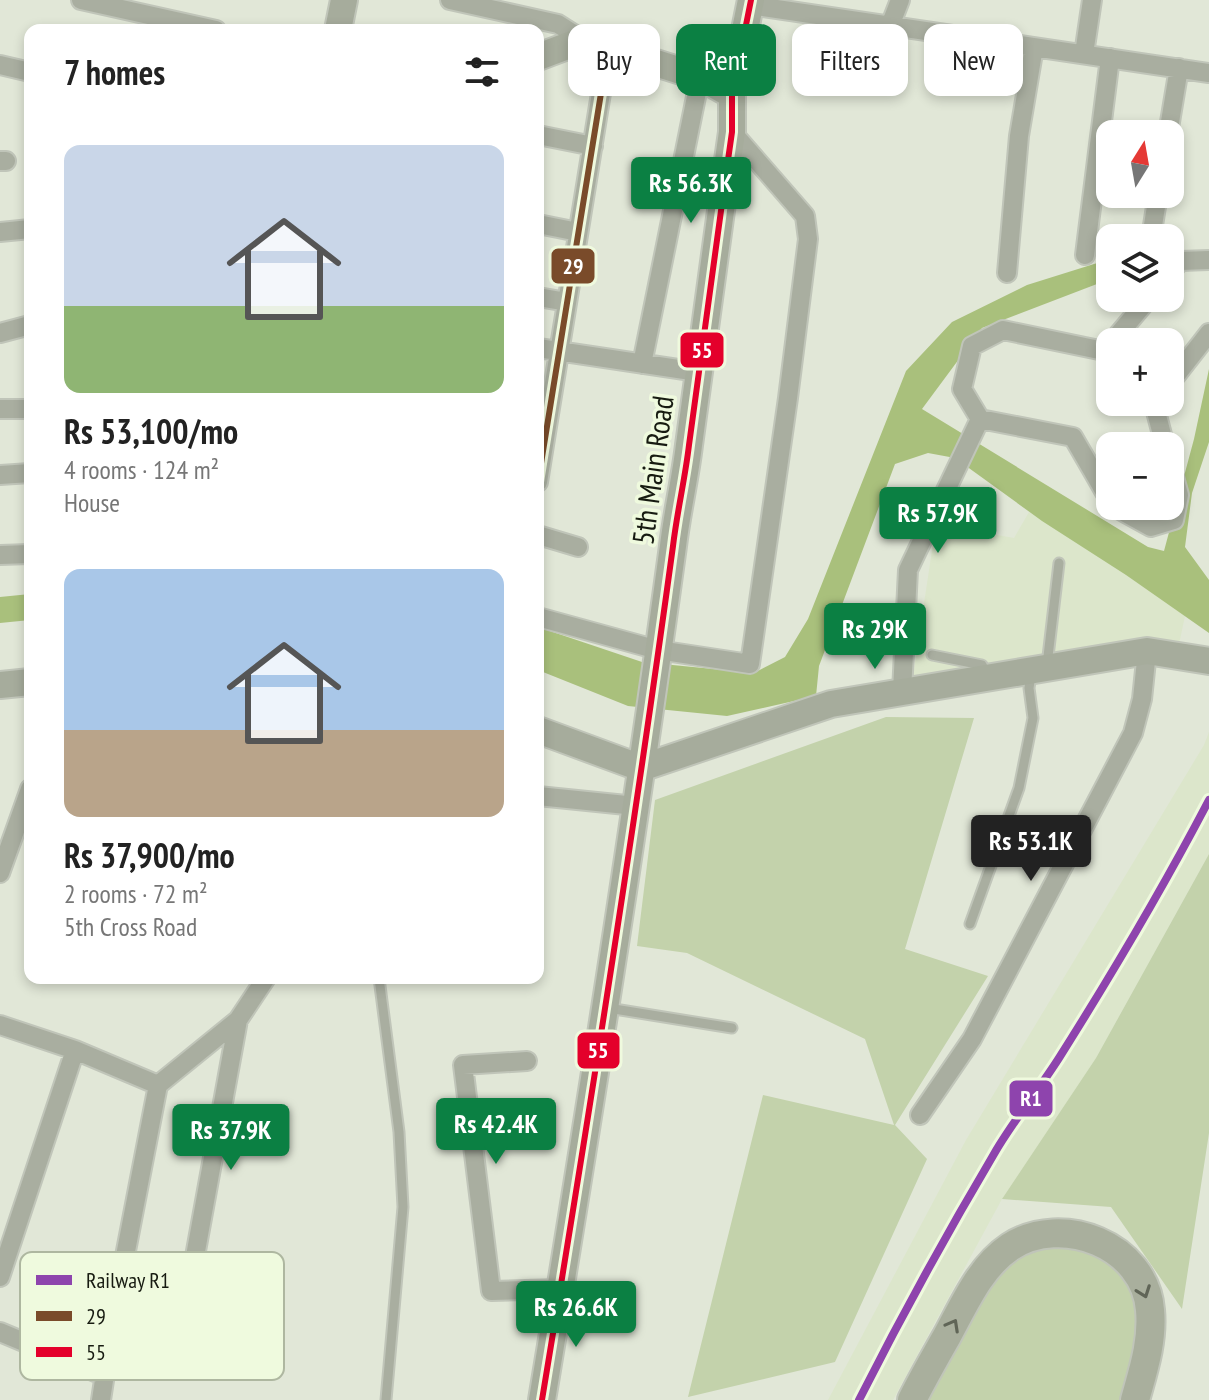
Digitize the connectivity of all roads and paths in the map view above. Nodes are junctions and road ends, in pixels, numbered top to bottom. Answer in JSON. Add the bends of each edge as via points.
{"nodes":[{"id":1,"x":81,"y":0,"type":"edge"},
{"id":2,"x":344,"y":0,"type":"edge"},
{"id":3,"x":450,"y":0,"type":"edge"},
{"id":4,"x":900,"y":0,"type":"edge"},
{"id":5,"x":1092,"y":0,"type":"edge"},
{"id":6,"x":750,"y":3,"type":"edge"},
{"id":7,"x":189,"y":24,"type":"edge"},
{"id":8,"x":339,"y":24,"type":"edge"},
{"id":9,"x":746,"y":24,"type":"edge"},
{"id":10,"x":878,"y":24,"type":"edge"},
{"id":11,"x":891,"y":24,"type":"edge"},
{"id":12,"x":908,"y":29,"type":"edge"},
{"id":13,"x":568,"y":30,"type":"edge"},
{"id":14,"x":568,"y":46,"type":"edge"},
{"id":15,"x":1034,"y":47,"type":"junction"},
{"id":16,"x":1084,"y":54,"type":"junction"},
{"id":17,"x":544,"y":55,"type":"edge"},
{"id":18,"x":1110,"y":58,"type":"junction"},
{"id":19,"x":0,"y":65,"type":"edge"},
{"id":20,"x":1179,"y":68,"type":"junction"},
{"id":21,"x":24,"y":71,"type":"edge"},
{"id":22,"x":1209,"y":73,"type":"edge"},
{"id":23,"x":601,"y":96,"type":"edge"},
{"id":24,"x":696,"y":96,"type":"edge"},
{"id":25,"x":732,"y":96,"type":"edge"},
{"id":26,"x":1170,"y":120,"type":"edge"},
{"id":27,"x":732,"y":132,"type":"junction"},
{"id":28,"x":544,"y":136,"type":"edge"},
{"id":29,"x":593,"y":146,"type":"junction"},
{"id":30,"x":544,"y":225,"type":"edge"},
{"id":31,"x":24,"y":230,"type":"edge"},
{"id":32,"x":0,"y":232,"type":"edge"},
{"id":33,"x":578,"y":232,"type":"junction"},
{"id":34,"x":1085,"y":255,"type":"dead end"},
{"id":35,"x":1209,"y":260,"type":"edge"},
{"id":36,"x":1184,"y":261,"type":"edge"},
{"id":37,"x":1007,"y":273,"type":"dead end"},
{"id":38,"x":544,"y":298,"type":"edge"},
{"id":39,"x":567,"y":302,"type":"junction"},
{"id":40,"x":1137,"y":312,"type":"edge"},
{"id":41,"x":24,"y":327,"type":"edge"},
{"id":42,"x":1124,"y":328,"type":"edge"},
{"id":43,"x":0,"y":333,"type":"edge"},
{"id":44,"x":1209,"y":333,"type":"edge"},
{"id":45,"x":544,"y":349,"type":"edge"},
{"id":46,"x":1096,"y":349,"type":"edge"},
{"id":47,"x":559,"y":351,"type":"junction"},
{"id":48,"x":642,"y":364,"type":"junction"},
{"id":49,"x":1184,"y":365,"type":"edge"},
{"id":50,"x":698,"y":372,"type":"junction"},
{"id":51,"x":0,"y":409,"type":"edge"},
{"id":52,"x":24,"y":409,"type":"edge"},
{"id":53,"x":980,"y":419,"type":"junction"},
{"id":54,"x":544,"y":424,"type":"edge"},
{"id":55,"x":24,"y":473,"type":"edge"},
{"id":56,"x":0,"y":475,"type":"edge"},
{"id":57,"x":1096,"y":478,"type":"edge"},
{"id":58,"x":1139,"y":520,"type":"edge"},
{"id":59,"x":1174,"y":520,"type":"edge"},
{"id":60,"x":544,"y":537,"type":"edge"},
{"id":61,"x":578,"y":547,"type":"dead end"},
{"id":62,"x":24,"y":554,"type":"edge"},
{"id":63,"x":0,"y":555,"type":"edge"},
{"id":64,"x":1059,"y":563,"type":"dead end"},
{"id":65,"x":544,"y":619,"type":"edge"},
{"id":66,"x":658,"y":650,"type":"junction"},
{"id":67,"x":1147,"y":651,"type":"junction"},
{"id":68,"x":932,"y":655,"type":"dead end"},
{"id":69,"x":1207,"y":657,"type":"edge"},
{"id":70,"x":1039,"y":669,"type":"junction"},
{"id":71,"x":988,"y":678,"type":"junction"},
{"id":72,"x":24,"y":683,"type":"edge"},
{"id":73,"x":0,"y":685,"type":"edge"},
{"id":74,"x":902,"y":692,"type":"junction"},
{"id":75,"x":544,"y":732,"type":"edge"},
{"id":76,"x":641,"y":768,"type":"junction"},
{"id":77,"x":544,"y":797,"type":"edge"},
{"id":78,"x":636,"y":806,"type":"junction"},
{"id":79,"x":24,"y":824,"type":"edge"},
{"id":80,"x":0,"y":873,"type":"edge"},
{"id":81,"x":970,"y":924,"type":"dead end"},
{"id":82,"x":262,"y":984,"type":"edge"},
{"id":83,"x":380,"y":984,"type":"edge"},
{"id":84,"x":605,"y":1007,"type":"junction"},
{"id":85,"x":238,"y":1020,"type":"junction"},
{"id":86,"x":0,"y":1025,"type":"edge"},
{"id":87,"x":732,"y":1028,"type":"dead end"},
{"id":88,"x":75,"y":1050,"type":"junction"},
{"id":89,"x":527,"y":1061,"type":"dead end"},
{"id":90,"x":158,"y":1085,"type":"junction"},
{"id":91,"x":920,"y":1115,"type":"dead end"},
{"id":92,"x":126,"y":1252,"type":"edge"},
{"id":93,"x":196,"y":1252,"type":"edge"},
{"id":94,"x":0,"y":1277,"type":"edge"},
{"id":95,"x":560,"y":1289,"type":"junction"},
{"id":96,"x":0,"y":1332,"type":"edge"},
{"id":97,"x":20,"y":1340,"type":"edge"},
{"id":98,"x":104,"y":1380,"type":"edge"},
{"id":99,"x":101,"y":1400,"type":"edge"},
{"id":100,"x":386,"y":1400,"type":"edge"},
{"id":101,"x":542,"y":1400,"type":"edge"},
{"id":102,"x":912,"y":1400,"type":"edge"},
{"id":103,"x":1135,"y":1400,"type":"edge"}],
"edges":[{"from":1,"to":7,"type":"street"},
{"from":2,"to":8,"type":"street"},
{"from":3,"to":13,"type":"street"},
{"from":4,"to":11,"type":"street"},
{"from":5,"to":16,"type":"street"},
{"from":6,"to":9,"type":"street","name":"5th Main Road"},
{"from":6,"to":10,"type":"street"},
{"from":12,"to":15,"type":"street"},
{"from":14,"to":17,"type":"street"},
{"from":15,"to":16,"type":"street"},
{"from":15,"to":37,"type":"street","via":[[1019,136]]},
{"from":16,"to":18,"type":"street"},
{"from":18,"to":20,"type":"street"},
{"from":18,"to":34,"type":"street"},
{"from":19,"to":21,"type":"street"},
{"from":20,"to":22,"type":"street"},
{"from":20,"to":26,"type":"street"},
{"from":23,"to":29,"type":"street"},
{"from":24,"to":48,"type":"street"},
{"from":25,"to":27,"type":"street","name":"5th Main Road"},
{"from":27,"to":50,"type":"street","name":"5th Main Road"},
{"from":27,"to":66,"type":"street","via":[[805,216],[808,239],[750,664]]},
{"from":28,"to":29,"type":"street"},
{"from":29,"to":33,"type":"street"},
{"from":30,"to":33,"type":"street"},
{"from":31,"to":32,"type":"street"},
{"from":33,"to":39,"type":"street"},
{"from":35,"to":36,"type":"street"},
{"from":38,"to":39,"type":"street"},
{"from":39,"to":47,"type":"street"},
{"from":40,"to":42,"type":"street"},
{"from":41,"to":43,"type":"street"},
{"from":44,"to":49,"type":"street"},
{"from":45,"to":47,"type":"street"},
{"from":46,"to":53,"type":"street","via":[[1003,330],[972,346],[962,389]]},
{"from":47,"to":48,"type":"street"},
{"from":47,"to":54,"type":"street"},
{"from":48,"to":50,"type":"street"},
{"from":50,"to":66,"type":"street","name":"5th Main Road"},
{"from":51,"to":52,"type":"street"},
{"from":53,"to":57,"type":"street","via":[[1073,437]]},
{"from":53,"to":74,"type":"street","via":[[908,570]]},
{"from":55,"to":56,"type":"street"},
{"from":58,"to":59,"type":"street","via":[[1151,527]]},
{"from":60,"to":61,"type":"street"},
{"from":62,"to":63,"type":"street"},
{"from":64,"to":70,"type":"lane"},
{"from":65,"to":66,"type":"street"},
{"from":66,"to":76,"type":"street","name":"5th Main Road"},
{"from":67,"to":69,"type":"street"},
{"from":67,"to":70,"type":"street"},
{"from":67,"to":91,"type":"street","via":[[1133,733],[972,1039]]},
{"from":68,"to":71,"type":"lane","via":[[982,665]]},
{"from":70,"to":71,"type":"street"},
{"from":70,"to":81,"type":"lane","via":[[1029,688],[1033,718],[1019,788]]},
{"from":71,"to":74,"type":"street"},
{"from":72,"to":73,"type":"street"},
{"from":74,"to":76,"type":"street","via":[[831,704]]},
{"from":75,"to":76,"type":"street"},
{"from":76,"to":78,"type":"street","name":"5th Main Road"},
{"from":77,"to":78,"type":"street"},
{"from":78,"to":84,"type":"street","name":"5th Main Road"},
{"from":79,"to":80,"type":"street"},
{"from":82,"to":85,"type":"street"},
{"from":83,"to":100,"type":"lane","via":[[403,1207]]},
{"from":84,"to":87,"type":"lane"},
{"from":84,"to":95,"type":"street","name":"5th Main Road"},
{"from":85,"to":90,"type":"street"},
{"from":85,"to":93,"type":"street"},
{"from":86,"to":88,"type":"street"},
{"from":88,"to":90,"type":"street"},
{"from":88,"to":94,"type":"street"},
{"from":89,"to":95,"type":"street","via":[[463,1065],[491,1291]]},
{"from":90,"to":92,"type":"street"},
{"from":95,"to":101,"type":"street","name":"5th Main Road"},
{"from":96,"to":97,"type":"street"},
{"from":98,"to":99,"type":"street"},
{"from":102,"to":103,"type":"main road","one_way":true,"via":[[991,1265],[1008,1248],[1050,1233],[1096,1240],[1128,1261],[1139,1277],[1150,1309],[1150,1329]]}]}
